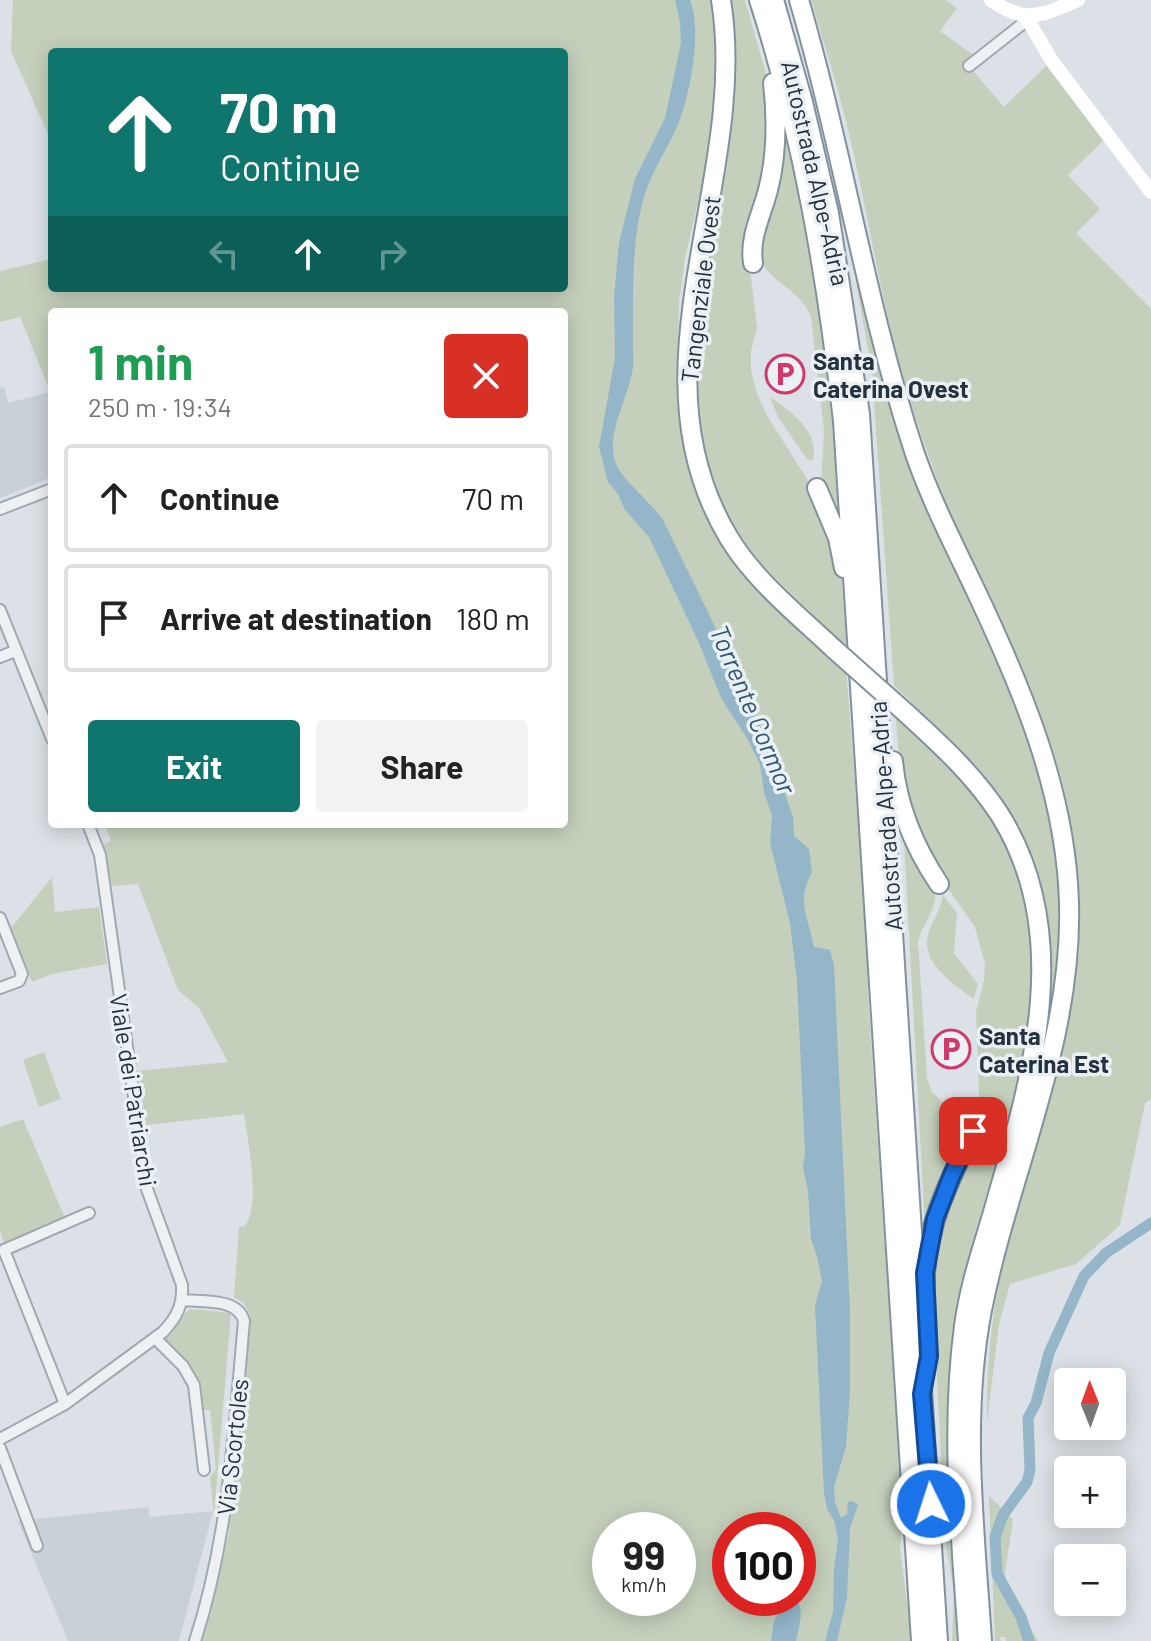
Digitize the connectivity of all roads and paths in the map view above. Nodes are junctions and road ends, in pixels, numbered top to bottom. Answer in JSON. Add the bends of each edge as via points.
{"nodes":[{"id":1,"x":721,"y":0,"type":"edge"},
{"id":2,"x":759,"y":0,"type":"edge"},
{"id":3,"x":774,"y":0,"type":"edge"},
{"id":4,"x":799,"y":0,"type":"edge"},
{"id":5,"x":991,"y":0,"type":"edge"},
{"id":6,"x":1078,"y":0,"type":"edge"},
{"id":7,"x":1026,"y":17,"type":"junction"},
{"id":8,"x":771,"y":41,"type":"junction"},
{"id":9,"x":969,"y":66,"type":"dead end"},
{"id":10,"x":1151,"y":192,"type":"edge"},
{"id":11,"x":753,"y":263,"type":"dead end"},
{"id":12,"x":817,"y":488,"type":"dead end"},
{"id":13,"x":48,"y":491,"type":"edge"},
{"id":14,"x":0,"y":509,"type":"edge"},
{"id":15,"x":0,"y":610,"type":"edge"},
{"id":16,"x":874,"y":632,"type":"junction"},
{"id":17,"x":15,"y":651,"type":"junction"},
{"id":18,"x":859,"y":652,"type":"junction"},
{"id":19,"x":0,"y":657,"type":"edge"},
{"id":20,"x":48,"y":729,"type":"edge"},
{"id":21,"x":91,"y":828,"type":"edge"},
{"id":22,"x":939,"y":884,"type":"dead end"},
{"id":23,"x":0,"y":918,"type":"edge"},
{"id":24,"x":0,"y":988,"type":"edge"},
{"id":25,"x":973,"y":1131,"type":"dead end"},
{"id":26,"x":89,"y":1213,"type":"dead end"},
{"id":27,"x":183,"y":1300,"type":"junction"},
{"id":28,"x":155,"y":1338,"type":"junction"},
{"id":29,"x":922,"y":1394,"type":"junction"},
{"id":30,"x":65,"y":1404,"type":"junction"},
{"id":31,"x":0,"y":1439,"type":"edge"},
{"id":32,"x":0,"y":1448,"type":"edge"},
{"id":33,"x":204,"y":1470,"type":"dead end"},
{"id":34,"x":37,"y":1546,"type":"dead end"},
{"id":35,"x":195,"y":1641,"type":"edge"},
{"id":36,"x":921,"y":1641,"type":"edge"},
{"id":37,"x":938,"y":1641,"type":"edge"},
{"id":38,"x":968,"y":1641,"type":"edge"},
{"id":39,"x":982,"y":1641,"type":"edge"}],
"edges":[{"from":1,"to":38,"type":"highway","name":"Tangenziale Ovest","bridge":true,"via":[[726,91],[686,364],[690,431],[704,486],[749,566],[973,778],[1001,816],[1033,893],[1042,962],[1038,1029],[1028,1088],[979,1255],[958,1385]]},
{"from":2,"to":8,"type":"highway","name":"Autostrada Alpe-Adria"},
{"from":3,"to":16,"type":"highway","name":"Autostrada Alpe-Adria","via":[[816,156],[846,310],[860,414]]},
{"from":4,"to":39,"type":"highway","via":[[837,139],[892,383],[917,460],[1026,708],[1056,798],[1065,849],[1066,977],[1055,1038],[994,1260],[973,1369],[972,1496]]},
{"from":5,"to":7,"type":"street"},
{"from":6,"to":7,"type":"street"},
{"from":7,"to":9,"type":"street"},
{"from":7,"to":10,"type":"street","via":[[1052,61]]},
{"from":8,"to":11,"type":"highway","via":[[774,155],[753,240]]},
{"from":8,"to":18,"type":"highway","name":"Autostrada Alpe-Adria","via":[[802,163],[831,315]]},
{"from":12,"to":18,"type":"highway","via":[[843,554],[848,628]]},
{"from":13,"to":14,"type":"street"},
{"from":15,"to":17,"type":"street"},
{"from":16,"to":22,"type":"highway","via":[[886,671],[898,794]]},
{"from":16,"to":29,"type":"highway","name":"Autostrada Alpe-Adria"},
{"from":17,"to":19,"type":"street"},
{"from":17,"to":20,"type":"street"},
{"from":18,"to":36,"type":"highway","name":"Autostrada Alpe-Adria"},
{"from":21,"to":27,"type":"street","name":"Viale dei Patriarchi","via":[[100,855],[147,1189]]},
{"from":23,"to":24,"type":"street","via":[[22,974],[19,981]]},
{"from":25,"to":29,"type":"highway","via":[[945,1191],[928,1250],[929,1356]]},
{"from":26,"to":30,"type":"street","via":[[4,1250]]},
{"from":27,"to":28,"type":"street","via":[[175,1319]]},
{"from":27,"to":35,"type":"street","name":"Via Scortoles","via":[[235,1306],[244,1321],[225,1522]]},
{"from":28,"to":30,"type":"street"},
{"from":28,"to":33,"type":"street","via":[[194,1385]]},
{"from":29,"to":37,"type":"highway","name":"Autostrada Alpe-Adria"},
{"from":30,"to":31,"type":"street"},
{"from":32,"to":34,"type":"street"}]}
